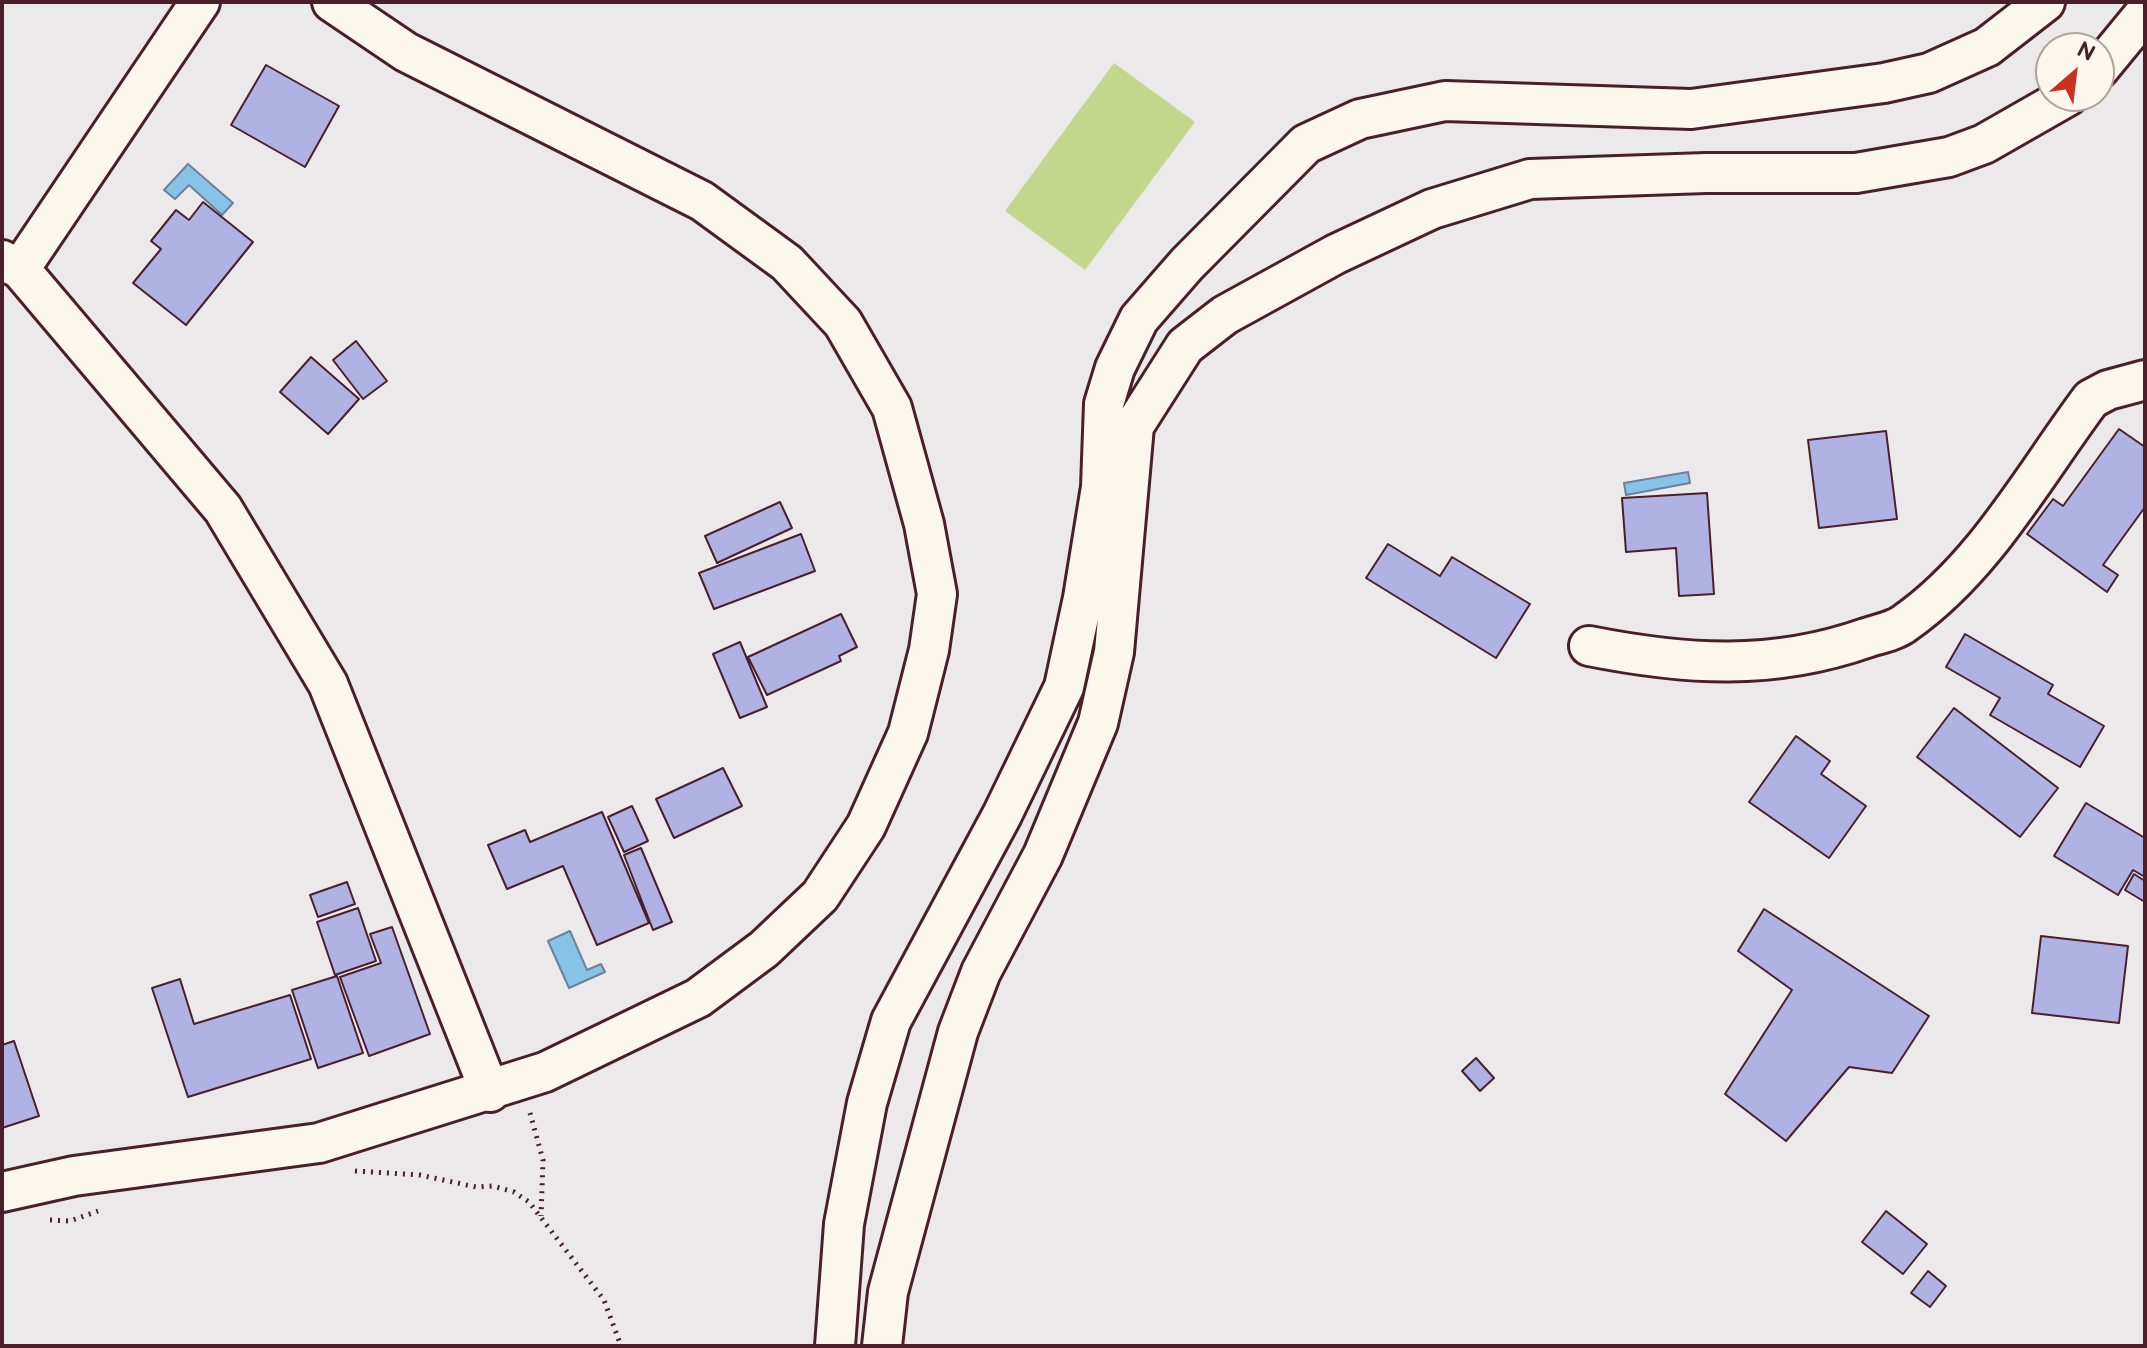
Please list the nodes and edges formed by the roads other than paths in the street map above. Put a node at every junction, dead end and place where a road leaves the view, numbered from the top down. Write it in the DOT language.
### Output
graph roads {
  1 [pos="200,2"];
  2 [pos="332,2"];
  3 [pos="2045,2"];
  4 [pos="2145,13"];
  5 [pos="2115,50"];
  6 [pos="2040,112"];
  7 [pos="11,264"];
  8 [pos="2145,380"];
  9 [pos="1589,646"];
  10 [pos="504,1087"];
  11 [pos="2,1192"];
  12 [pos="835,1346"];
  13 [pos="882,1346"];
  1 -- 7 [label="street"];
  2 -- 10 [label="street"];
  3 -- 12 [label="street"];
  4 -- 5 [label="street"];
  6 -- 13 [label="street"];
  7 -- 10 [label="street"];
  8 -- 9 [label="street"];
  10 -- 11 [label="street"];
}
